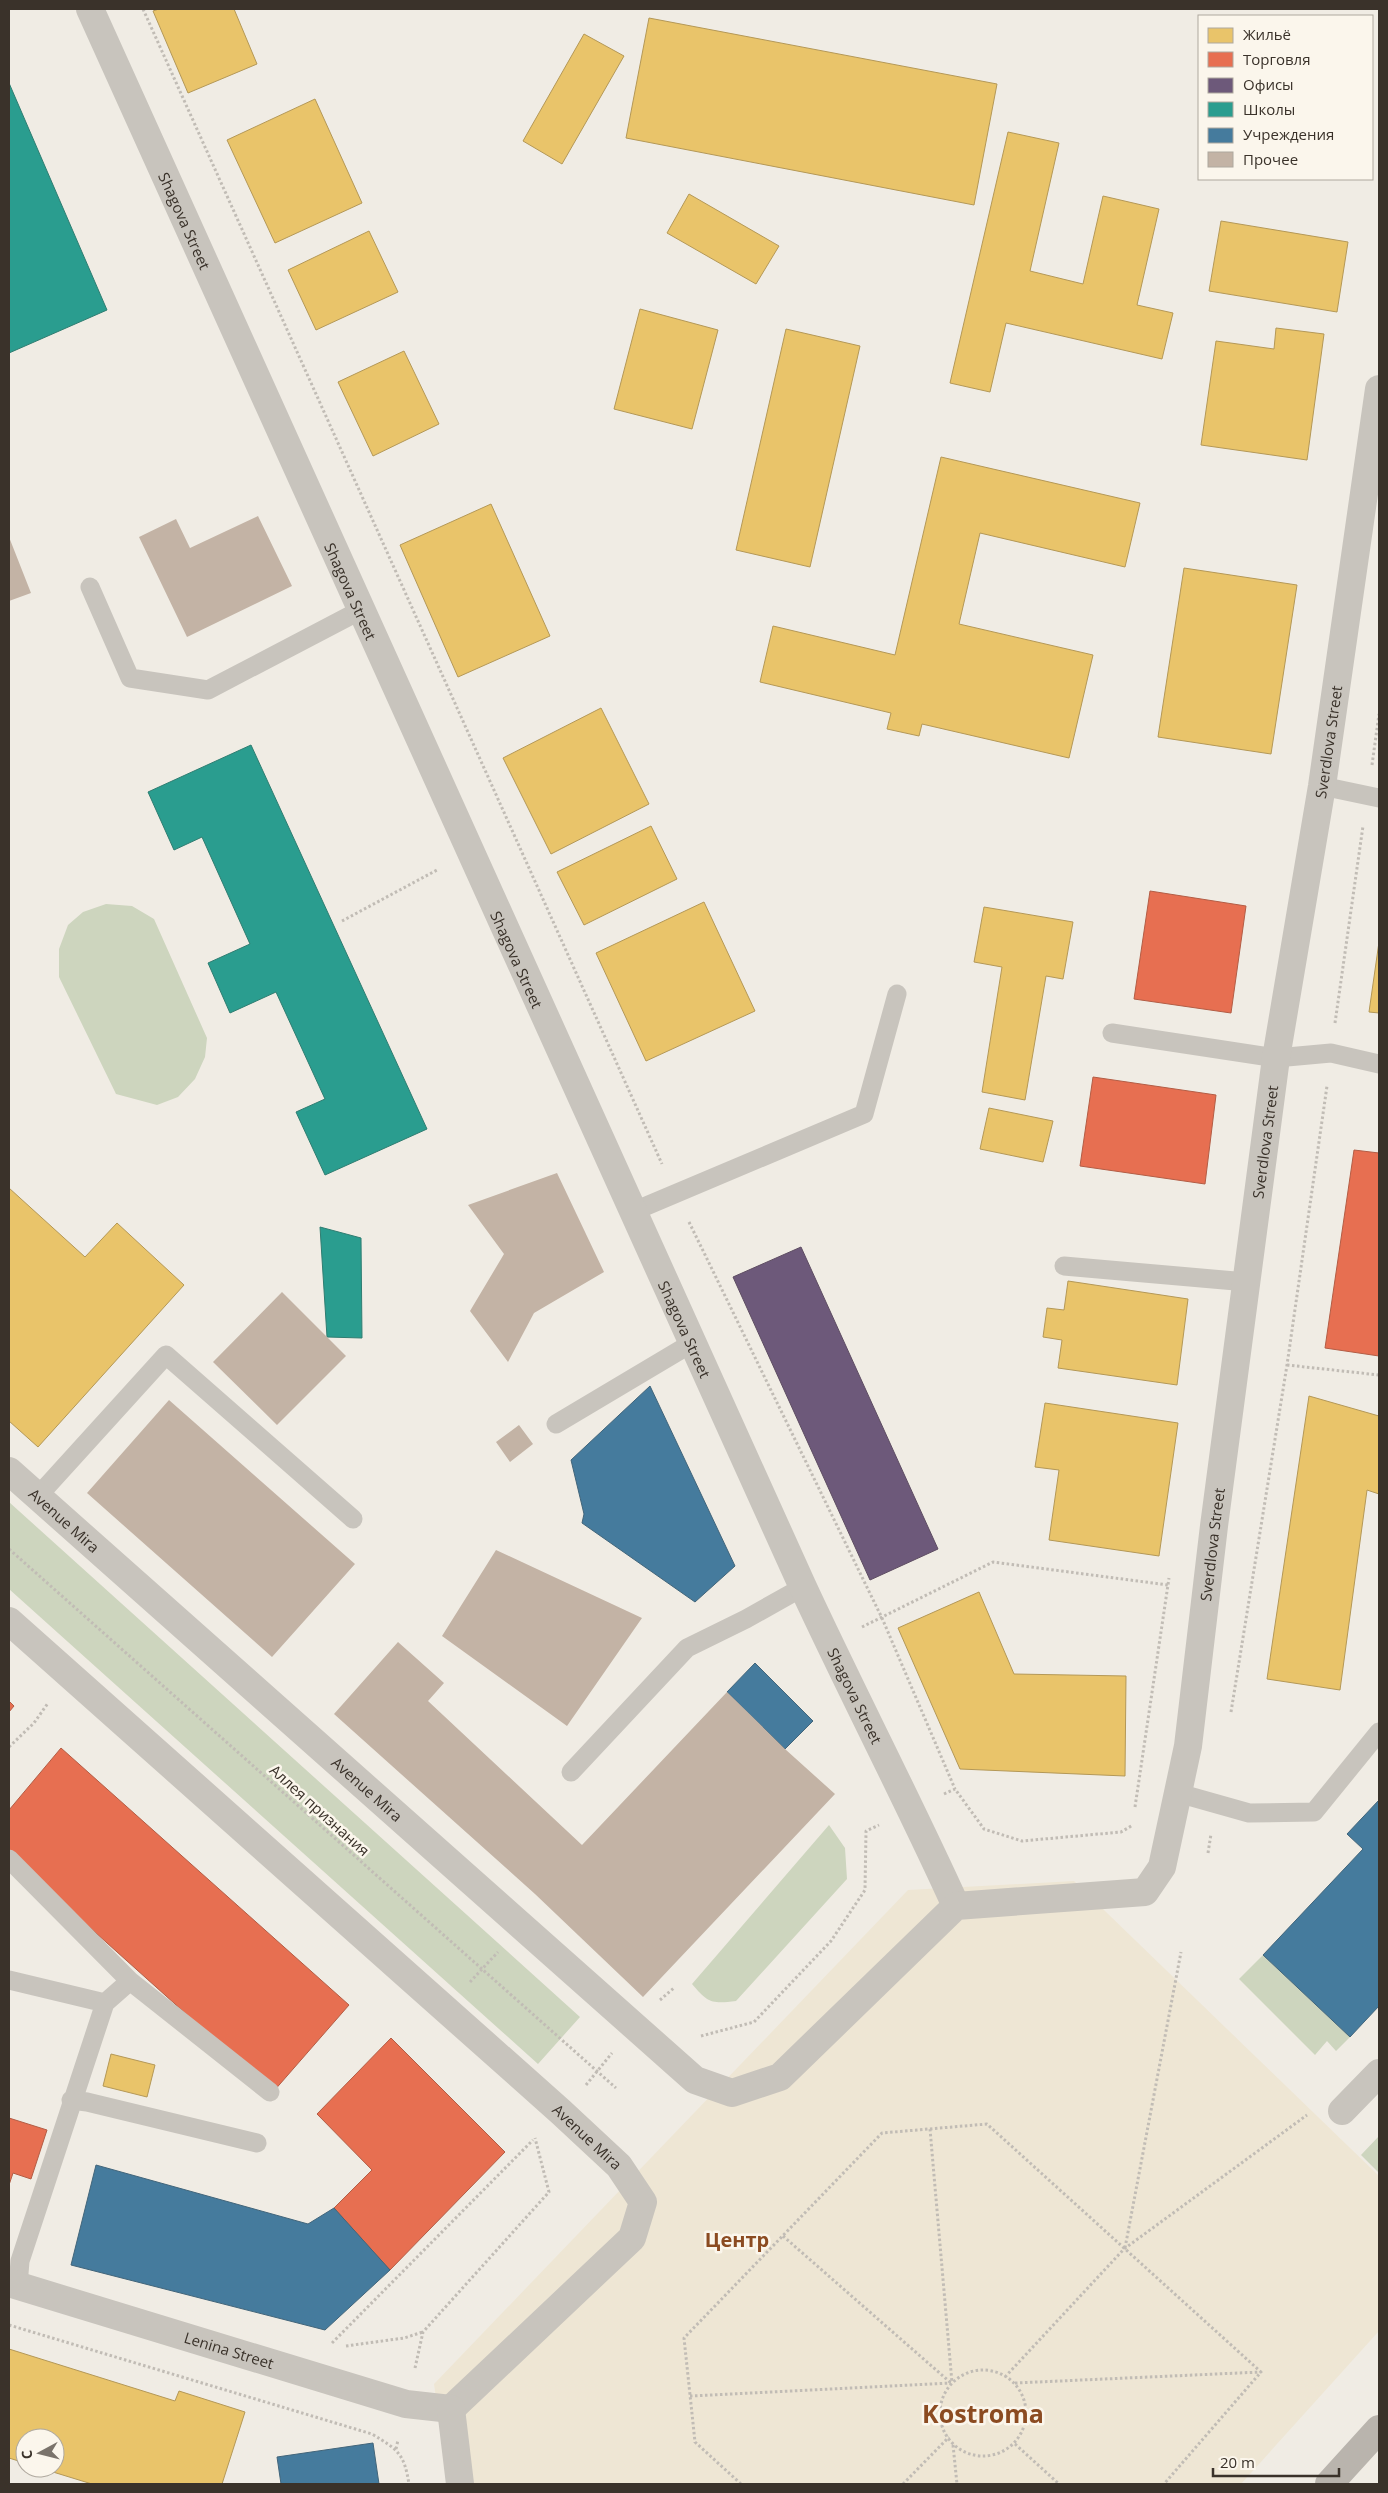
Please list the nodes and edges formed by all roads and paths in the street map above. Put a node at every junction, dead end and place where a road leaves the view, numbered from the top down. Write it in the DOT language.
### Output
graph roads {
  1 [pos="90,9"];
  2 [pos="143,9"];
  3 [pos="1379,389"];
  4 [pos="90,587"];
  5 [pos="360,611"];
  6 [pos="1322,786"];
  7 [pos="1379,798"];
  8 [pos="469,854"];
  9 [pos="342,921"];
  10 [pos="897,994"];
  11 [pos="1112,1033"];
  12 [pos="1276,1058"];
  13 [pos="1379,1064"];
  14 [pos="676,1194"];
  15 [pos="632,1212"];
  16 [pos="1064,1266"];
  17 [pos="1247,1282"];
  18 [pos="692,1343"];
  19 [pos="1379,1375"];
  20 [pos="556,1424"];
  21 [pos="9,1471"];
  22 [pos="38,1496"];
  23 [pos="353,1519"];
  24 [pos="9,1549"];
  25 [pos="1169,1576"];
  26 [pos="1168,1585"];
  27 [pos="803,1587"];
  28 [pos="882,1618"];
  29 [pos="9,1621"];
  30 [pos="829,1642"];
  31 [pos="68,1674"];
  32 [pos="1231,1716"];
  33 [pos="1379,1732"];
  34 [pos="9,1747"];
  35 [pos="571,1772"];
  36 [pos="955,1789"];
  37 [pos="1178,1793"];
  38 [pos="1216,1804"];
  39 [pos="912,1809"];
  40 [pos="1208,1854"];
  41 [pos="9,1859"];
  42 [pos="956,1906"];
  43 [pos="522,1927"];
  44 [pos="1182,1952"];
  45 [pos="482,1969"];
  46 [pos="9,1980"];
  47 [pos="130,1981"];
  48 [pos="675,1988"];
  49 [pos="105,2003"];
  50 [pos="445,2009"];
  51 [pos="634,2026"];
  52 [pos="699,2037"];
  53 [pos="598,2072"];
  54 [pos="1379,2073"];
  55 [pos="616,2088"];
  56 [pos="270,2092"];
  57 [pos="71,2100"];
  58 [pos="561,2112"];
  59 [pos="1312,2112"];
  60 [pos="1342,2112"];
  61 [pos="930,2129"];
  62 [pos="534,2139"];
  63 [pos="257,2143"];
  64 [pos="783,2236"];
  65 [pos="1124,2249"];
  66 [pos="13,2284"];
  67 [pos="9,2325"];
  68 [pos="326,2348"];
  69 [pos="1261,2372"];
  70 [pos="1005,2377"];
  71 [pos="952,2383"];
  72 [pos="1015,2383"];
  73 [pos="690,2396"];
  74 [pos="406,2404"];
  75 [pos="451,2409"];
  76 [pos="1379,2429"];
  77 [pos="948,2437"];
  78 [pos="1015,2444"];
  79 [pos="953,2445"];
  80 [pos="396,2449"];
  81 [pos="409,2484"];
  82 [pos="460,2484"];
  83 [pos="742,2484"];
  84 [pos="903,2484"];
  85 [pos="957,2484"];
  86 [pos="1059,2484"];
  87 [pos="1164,2484"];
  88 [pos="1329,2484"];
  1 -- 5 [label="street, Shagova Street"];
  2 -- 14 [label="path"];
  3 -- 6 [label="street, Sverdlova Street"];
  4 -- 5 [label="lane"];
  5 -- 8 [label="street, Shagova Street"];
  6 -- 7 [label="lane"];
  6 -- 12 [label="street, Sverdlova Street"];
  8 -- 9 [label="path"];
  8 -- 15 [label="street, Shagova Street"];
  10 -- 14 [label="lane"];
  11 -- 12 [label="lane"];
  12 -- 13 [label="lane"];
  12 -- 17 [label="street, Sverdlova Street"];
  14 -- 15 [label="lane"];
  14 -- 28 [label="path"];
  15 -- 18 [label="street, Shagova Street"];
  16 -- 17 [label="lane"];
  17 -- 37 [label="street, Sverdlova Street"];
  18 -- 20 [label="lane"];
  18 -- 27 [label="street, Shagova Street"];
  19 -- 32 [label="path"];
  21 -- 22 [label="street, Avenue Mira"];
  22 -- 23 [label="lane"];
  22 -- 43 [label="street, Avenue Mira"];
  24 -- 45 [label="path, Аллея признания"];
  25 -- 26 [label="path"];
  26 -- 28 [label="path"];
  26 -- 36 [label="path"];
  27 -- 30 [label="street, Shagova Street"];
  27 -- 35 [label="lane"];
  28 -- 30 [label="path"];
  28 -- 36 [label="path"];
  29 -- 31 [label="street, Avenue Mira"];
  30 -- 39 [label="street, Shagova Street"];
  31 -- 34 [label="path"];
  31 -- 50 [label="street, Avenue Mira"];
  33 -- 38 [label="lane"];
  36 -- 39 [label="path"];
  37 -- 38 [label="lane"];
  37 -- 42 [label="street, Sverdlova Street"];
  38 -- 40 [label="path"];
  39 -- 42 [label="street, Shagova Street"];
  39 -- 52 [label="path"];
  41 -- 47 [label="lane"];
  42 -- 51 [label="street, Avenue Mira"];
  43 -- 45 [label="path"];
  43 -- 51 [label="street, Avenue Mira"];
  44 -- 65 [label="path"];
  45 -- 50 [label="path"];
  45 -- 53 [label="path, Аллея признания"];
  46 -- 49 [label="lane"];
  47 -- 49 [label="lane"];
  47 -- 56 [label="lane"];
  48 -- 51 [label="path"];
  49 -- 57 [label="lane"];
  50 -- 58 [label="street, Avenue Mira"];
  51 -- 53 [label="path"];
  53 -- 55 [label="path, Аллея признания"];
  53 -- 58 [label="path"];
  54 -- 60 [label="street"];
  57 -- 63 [label="lane"];
  57 -- 66 [label="lane"];
  58 -- 62 [label="path"];
  58 -- 75 [label="street, Avenue Mira"];
  59 -- 65 [label="path"];
  61 -- 64 [label="path"];
  61 -- 65 [label="path"];
  61 -- 71 [label="path"];
  62 -- 68 [label="path"];
  62 -- 74 [label="path"];
  64 -- 71 [label="path"];
  64 -- 73 [label="path"];
  65 -- 69 [label="path"];
  65 -- 70 [label="path"];
  66 -- 74 [label="street, Lenina Street"];
  67 -- 80 [label="path"];
  69 -- 72 [label="path"];
  69 -- 87 [label="path"];
  70 -- 71 [label="path"];
  70 -- 72 [label="path"];
  71 -- 73 [label="path"];
  71 -- 77 [label="path"];
  72 -- 78 [label="path"];
  73 -- 83 [label="path"];
  74 -- 75 [label="street, Lenina Street"];
  74 -- 80 [label="path"];
  75 -- 82 [label="street"];
  76 -- 88 [label="main road"];
  77 -- 79 [label="path"];
  77 -- 84 [label="path"];
  78 -- 79 [label="path"];
  78 -- 86 [label="path"];
  79 -- 85 [label="path"];
  80 -- 81 [label="path"];
}
